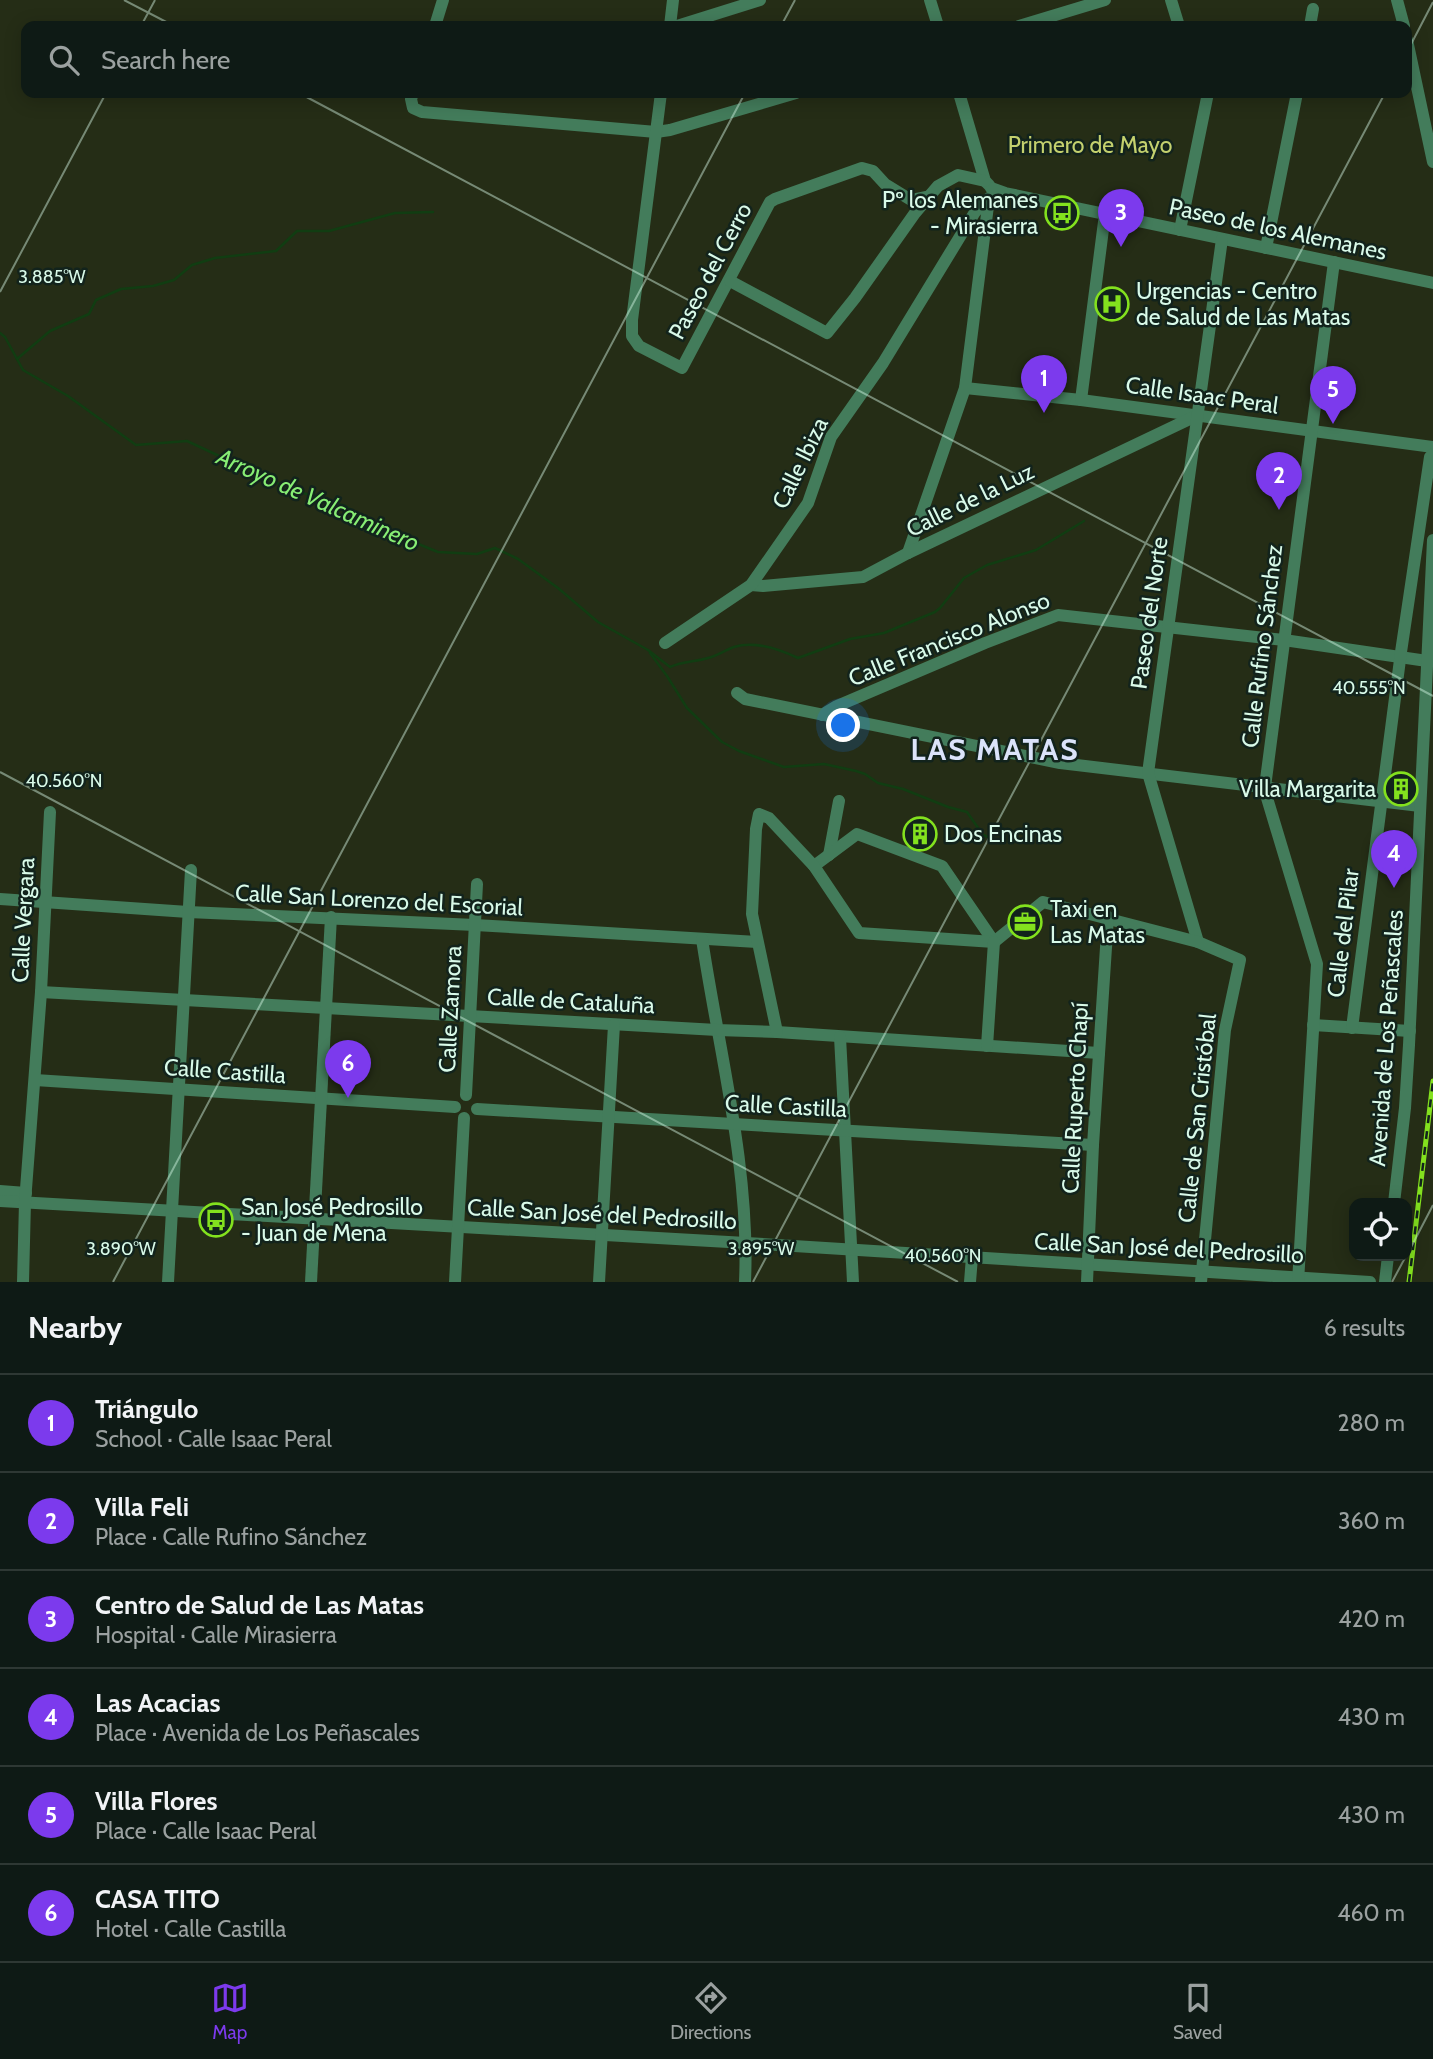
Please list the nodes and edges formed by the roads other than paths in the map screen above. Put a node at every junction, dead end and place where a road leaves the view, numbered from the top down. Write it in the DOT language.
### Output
graph roads {
  1 [pos="443,0"];
  2 [pos="673,0"];
  3 [pos="760,0"];
  4 [pos="930,0"];
  5 [pos="1105,0"];
  6 [pos="1171,0"];
  7 [pos="1400,3"];
  8 [pos="1313,9"];
  9 [pos="437,21"];
  10 [pos="671,21"];
  11 [pos="693,21"];
  12 [pos="936,21"];
  13 [pos="1036,21"];
  14 [pos="1177,21"];
  15 [pos="1311,21"];
  16 [pos="1403,21"];
  17 [pos="1412,63"];
  18 [pos="411,98"];
  19 [pos="660,98"];
  20 [pos="779,98"];
  21 [pos="961,98"];
  22 [pos="1207,98"];
  23 [pos="1296,98"];
  24 [pos="656,132"];
  25 [pos="1433,162"];
  26 [pos="988,184"];
  27 [pos="930,196"];
  28 [pos="988,204"];
  29 [pos="1105,214"];
  30 [pos="1180,230"];
  31 [pos="1222,239"];
  32 [pos="1266,248"];
  33 [pos="1334,262"];
  34 [pos="730,281"];
  35 [pos="1433,283"];
  36 [pos="965,388"];
  37 [pos="1080,400"];
  38 [pos="1198,415"];
  39 [pos="1312,431"];
  40 [pos="1433,447"];
  41 [pos="1433,454"];
  42 [pos="1433,540"];
  43 [pos="908,553"];
  44 [pos="751,584"];
  45 [pos="1168,627"];
  46 [pos="1405,636"];
  47 [pos="1284,640"];
  48 [pos="665,643"];
  49 [pos="1427,656"];
  50 [pos="1401,658"];
  51 [pos="737,693"];
  52 [pos="822,715"];
  53 [pos="1148,773"];
  54 [pos="1265,786"];
  55 [pos="839,801"];
  56 [pos="1381,801"];
  57 [pos="1420,806"];
  58 [pos="50,812"];
  59 [pos="829,855"];
  60 [pos="814,866"];
  61 [pos="191,870"];
  62 [pos="477,884"];
  63 [pos="0,899"];
  64 [pos="44,902"];
  65 [pos="188,912"];
  66 [pos="331,917"];
  67 [pos="1108,917"];
  68 [pos="475,925"];
  69 [pos="702,939"];
  70 [pos="757,942"];
  71 [pos="994,942"];
  72 [pos="1198,942"];
  73 [pos="41,992"];
  74 [pos="184,1001"];
  75 [pos="328,1008"];
  76 [pos="471,1017"];
  77 [pos="614,1024"];
  78 [pos="1313,1024"];
  79 [pos="1352,1028"];
  80 [pos="718,1030"];
  81 [pos="1410,1031"];
  82 [pos="777,1032"];
  83 [pos="840,1037"];
  84 [pos="987,1046"];
  85 [pos="1099,1053"];
  86 [pos="35,1080"];
  87 [pos="178,1089"];
  88 [pos="466,1095"];
  89 [pos="322,1098"];
  90 [pos="454,1107"];
  91 [pos="477,1109"];
  92 [pos="609,1116"];
  93 [pos="464,1118"];
  94 [pos="734,1125"];
  95 [pos="845,1130"];
  96 [pos="1093,1145"];
  97 [pos="0,1191"];
  98 [pos="25,1198"];
  99 [pos="1395,1198"];
  100 [pos="0,1201"];
  101 [pos="170,1211"];
  102 [pos="315,1220"];
  103 [pos="457,1228"];
  104 [pos="602,1235"];
  105 [pos="747,1243"];
  106 [pos="852,1249"];
  107 [pos="972,1257"];
  108 [pos="1387,1261"];
  109 [pos="1087,1265"];
  110 [pos="1202,1276"];
  111 [pos="1298,1280"];
  112 [pos="23,1282"];
  113 [pos="168,1282"];
  114 [pos="311,1282"];
  115 [pos="455,1282"];
  116 [pos="599,1282"];
  117 [pos="744,1282"];
  118 [pos="853,1282"];
  119 [pos="970,1282"];
  120 [pos="1087,1282"];
  121 [pos="1370,1282"];
  122 [pos="1385,1282"];
  1 -- 9 [label="street"];
  2 -- 10 [label="street"];
  3 -- 11 [label="street"];
  4 -- 12 [label="street"];
  5 -- 13 [label="street"];
  6 -- 14 [label="street"];
  7 -- 16 [label="street"];
  8 -- 15 [label="street"];
  17 -- 25 [label="street"];
  18 -- 24 [label="street"];
  19 -- 24 [label="street"];
  20 -- 24 [label="street"];
  21 -- 26 [label="street"];
  22 -- 30 [label="street"];
  23 -- 32 [label="street"];
  24 -- 34 [label="street, Paseo del Cerro"];
  26 -- 27 [label="street, Paseo de los Alemanes"];
  26 -- 28 [label="street"];
  26 -- 29 [label="street, Paseo de los Alemanes"];
  27 -- 34 [label="street, Paseo del Cerro"];
  27 -- 34 [label="street, Paseo de los Alemanes"];
  28 -- 36 [label="street"];
  28 -- 44 [label="street, Calle Ibiza"];
  29 -- 30 [label="street, Paseo de los Alemanes"];
  29 -- 37 [label="street"];
  30 -- 31 [label="street, Paseo de los Alemanes"];
  31 -- 32 [label="street, Paseo de los Alemanes"];
  31 -- 38 [label="street, Paseo del Norte"];
  32 -- 33 [label="street, Paseo de los Alemanes"];
  33 -- 35 [label="street, Paseo de los Alemanes"];
  33 -- 39 [label="street, Calle Rufino Sánchez"];
  36 -- 37 [label="street, Calle Isaac Peral"];
  36 -- 43 [label="street"];
  37 -- 38 [label="street, Calle Isaac Peral"];
  38 -- 39 [label="street, Calle Isaac Peral"];
  38 -- 43 [label="street, Calle de la Luz"];
  38 -- 45 [label="street, Paseo del Norte"];
  39 -- 40 [label="street, Calle Isaac Peral"];
  39 -- 47 [label="street, Calle Rufino Sánchez"];
  41 -- 46 [label="street, Calle del Pilar"];
  42 -- 49 [label="street, Avenida de Los Peñascales"];
  43 -- 44 [label="street, Calle de la Luz"];
  44 -- 48 [label="street, Calle Ibiza"];
  45 -- 47 [label="street, Calle Francisco Alonso"];
  45 -- 52 [label="street, Calle Francisco Alonso"];
  45 -- 53 [label="street, Paseo del Norte"];
  46 -- 49 [label="street"];
  46 -- 50 [label="street, Calle del Pilar"];
  47 -- 50 [label="street, Calle Francisco Alonso"];
  47 -- 54 [label="street, Calle Rufino Sánchez"];
  49 -- 50 [label="street, Calle Francisco Alonso"];
  49 -- 57 [label="street, Avenida de Los Peñascales"];
  50 -- 56 [label="street, Calle del Pilar"];
  51 -- 52 [label="street"];
  52 -- 53 [label="street"];
  53 -- 54 [label="street"];
  53 -- 72 [label="street, Paseo del Norte"];
  54 -- 56 [label="street"];
  54 -- 78 [label="street, Calle Rufino Sánchez"];
  55 -- 59 [label="street"];
  56 -- 57 [label="street"];
  56 -- 79 [label="street, Calle del Pilar"];
  57 -- 81 [label="street, Avenida de Los Peñascales"];
  58 -- 64 [label="street, Calle Vergara"];
  59 -- 60 [label="street"];
  59 -- 71 [label="street"];
  60 -- 70 [label="street"];
  60 -- 71 [label="street"];
  61 -- 65 [label="street"];
  62 -- 68 [label="street, Calle Zamora"];
  63 -- 64 [label="street, Calle San Lorenzo del Escorial"];
  64 -- 65 [label="street, Calle San Lorenzo del Escorial"];
  64 -- 73 [label="street, Calle Vergara"];
  65 -- 66 [label="street, Calle San Lorenzo del Escorial"];
  65 -- 74 [label="street"];
  66 -- 68 [label="street, Calle San Lorenzo del Escorial"];
  66 -- 75 [label="street"];
  67 -- 71 [label="street"];
  67 -- 72 [label="street"];
  67 -- 85 [label="street, Calle Ruperto Chapí"];
  68 -- 69 [label="street, Calle San Lorenzo del Escorial"];
  68 -- 76 [label="street, Calle Zamora"];
  69 -- 70 [label="street, Calle San Lorenzo del Escorial"];
  69 -- 80 [label="street"];
  70 -- 82 [label="street"];
  71 -- 84 [label="street"];
  72 -- 110 [label="street, Calle de San Cristóbal"];
  73 -- 74 [label="street, Calle de Cataluña"];
  73 -- 86 [label="street, Calle Vergara"];
  74 -- 75 [label="street, Calle de Cataluña"];
  74 -- 87 [label="street"];
  75 -- 76 [label="street, Calle de Cataluña"];
  75 -- 89 [label="street"];
  76 -- 77 [label="street, Calle de Cataluña"];
  76 -- 88 [label="street, Calle Zamora"];
  77 -- 80 [label="street, Calle de Cataluña"];
  77 -- 92 [label="street"];
  78 -- 79 [label="street"];
  78 -- 111 [label="street, Calle Rufino Sánchez"];
  79 -- 81 [label="street"];
  80 -- 82 [label="street, Calle de Cataluña"];
  80 -- 94 [label="street"];
  81 -- 99 [label="street, Avenida de Los Peñascales"];
  82 -- 83 [label="street, Calle de Cataluña"];
  83 -- 84 [label="street, Calle de Cataluña"];
  83 -- 95 [label="street"];
  84 -- 85 [label="street, Calle de Cataluña"];
  85 -- 96 [label="street, Calle Ruperto Chapí"];
  86 -- 87 [label="street, Calle Castilla"];
  86 -- 98 [label="street, Calle Vergara"];
  87 -- 89 [label="street, Calle Castilla"];
  87 -- 101 [label="street"];
  88 -- 90 [label="street"];
  88 -- 91 [label="street"];
  89 -- 90 [label="street, Calle Castilla"];
  89 -- 102 [label="street"];
  90 -- 93 [label="street"];
  91 -- 92 [label="street, Calle Castilla"];
  91 -- 93 [label="street"];
  92 -- 94 [label="street, Calle Castilla"];
  92 -- 104 [label="street"];
  93 -- 103 [label="street"];
  94 -- 95 [label="street, Calle Castilla"];
  94 -- 105 [label="street"];
  95 -- 96 [label="street, Calle Castilla"];
  95 -- 106 [label="street"];
  96 -- 109 [label="street, Calle Ruperto Chapí"];
  97 -- 98 [label="street, Calle San José del Pedrosillo"];
  98 -- 100 [label="street, Calle San José del Pedrosillo"];
  98 -- 101 [label="street, Calle San José del Pedrosillo"];
  98 -- 112 [label="street, Calle Vergara"];
  101 -- 102 [label="street, Calle San José del Pedrosillo"];
  101 -- 113 [label="street"];
  102 -- 103 [label="street, Calle San José del Pedrosillo"];
  102 -- 114 [label="street"];
  103 -- 104 [label="street, Calle San José del Pedrosillo"];
  103 -- 115 [label="street"];
  104 -- 105 [label="street, Calle San José del Pedrosillo"];
  104 -- 116 [label="street"];
  105 -- 106 [label="street, Calle San José del Pedrosillo"];
  105 -- 117 [label="street"];
  106 -- 107 [label="street, Calle San José del Pedrosillo"];
  106 -- 118 [label="street"];
  107 -- 109 [label="street, Calle San José del Pedrosillo"];
  107 -- 119 [label="street"];
  108 -- 122 [label="street"];
  109 -- 110 [label="street, Calle San José del Pedrosillo"];
  109 -- 120 [label="street, Calle Ruperto Chapí"];
  110 -- 111 [label="street, Calle San José del Pedrosillo"];
  111 -- 121 [label="street, Calle San José del Pedrosillo"];
}
